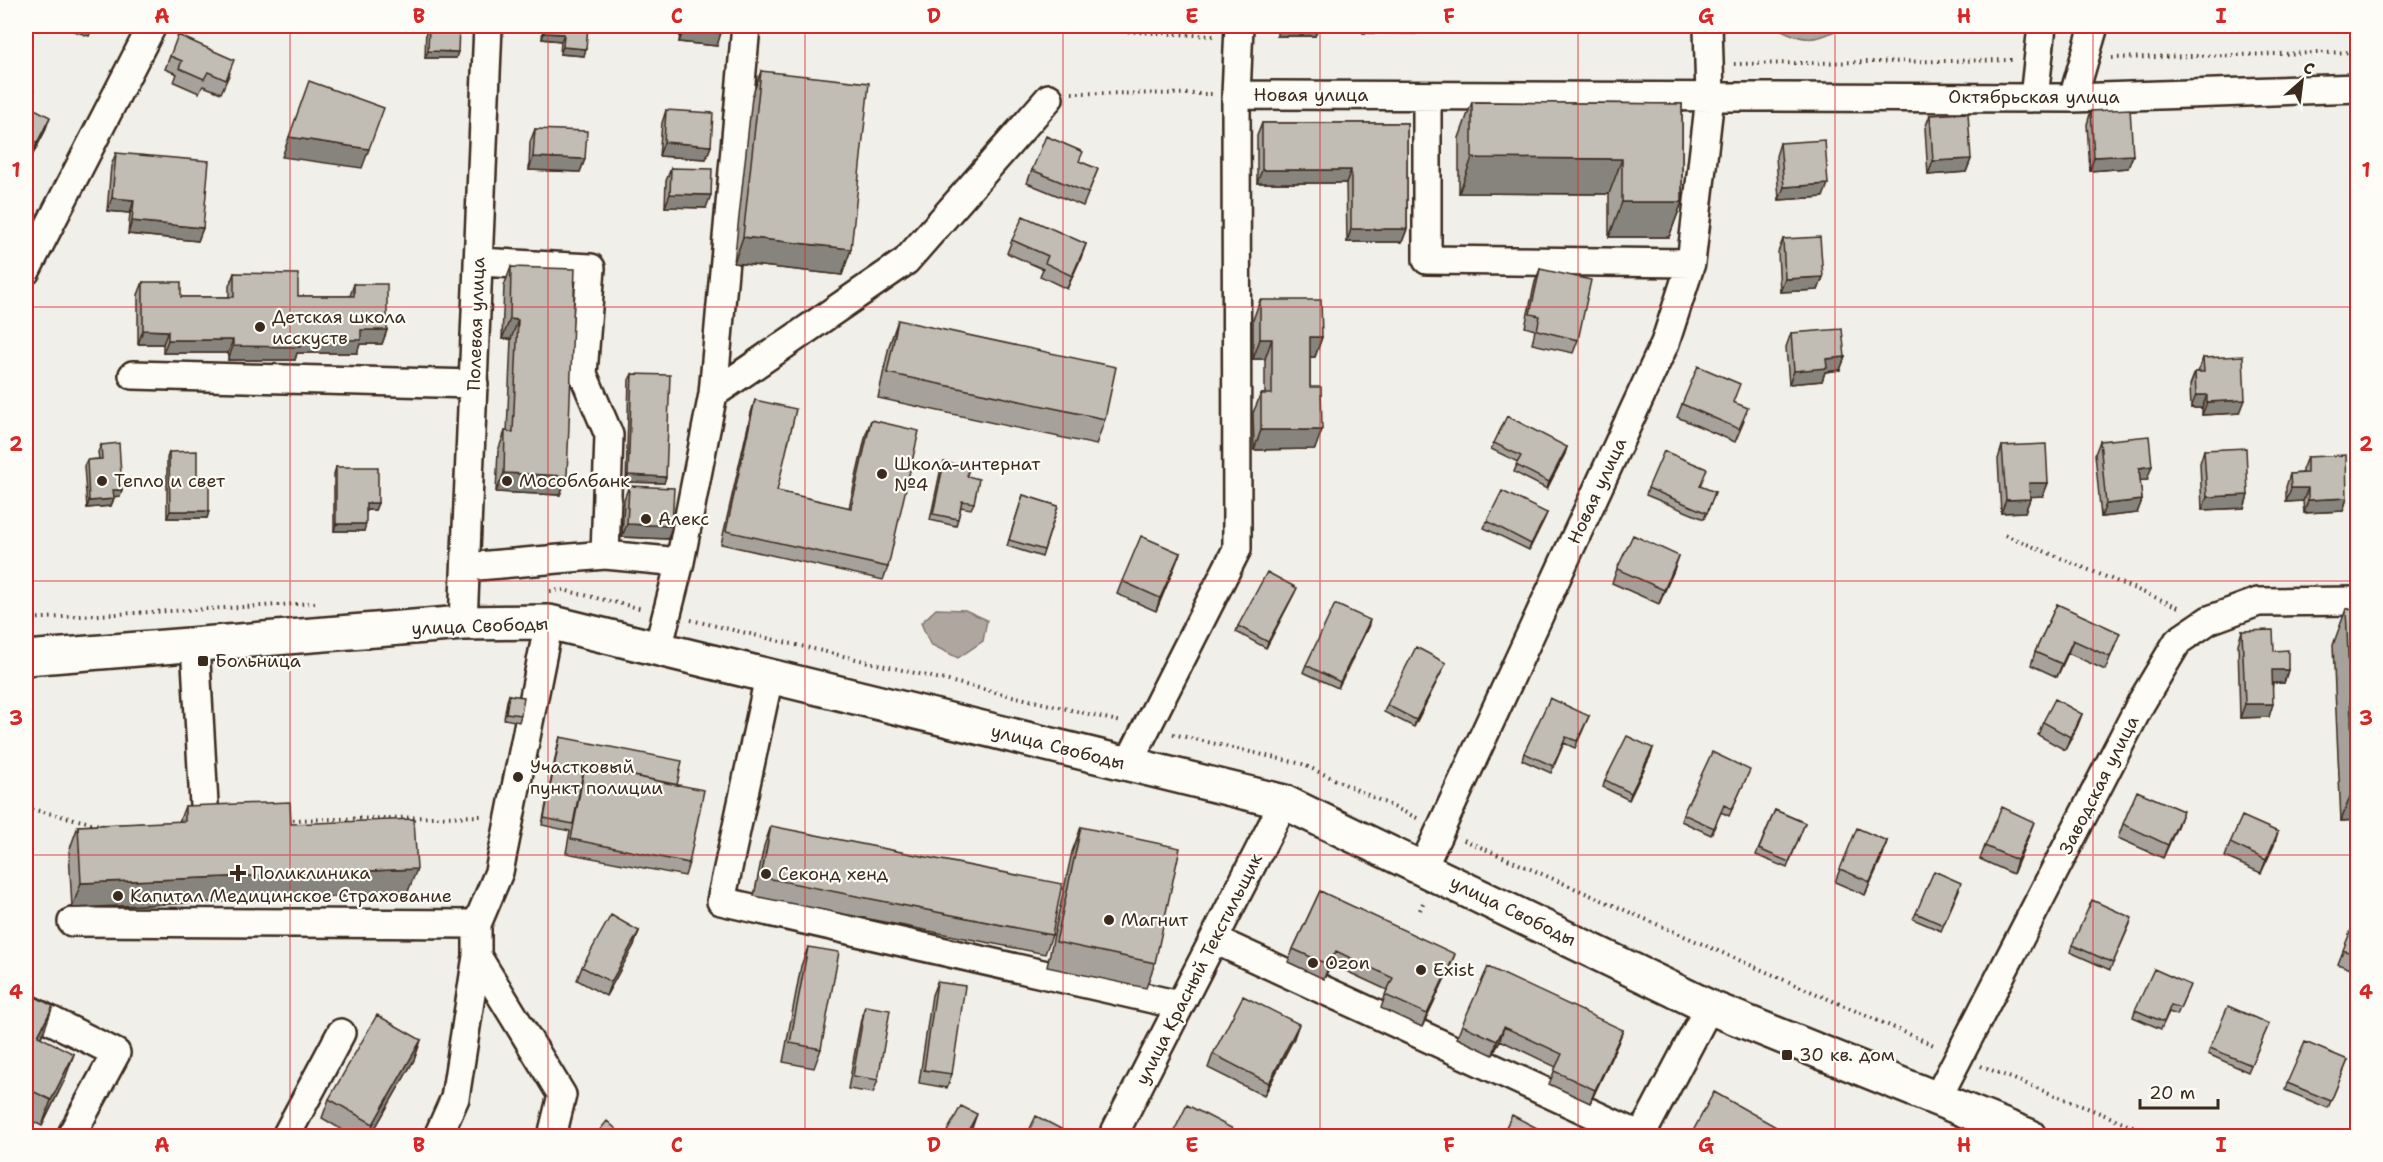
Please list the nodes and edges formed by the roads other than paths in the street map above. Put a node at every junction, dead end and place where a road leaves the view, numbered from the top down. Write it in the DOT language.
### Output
graph roads {
  1 [pos="152,26"];
  2 [pos="488,26"];
  3 [pos="746,26"];
  4 [pos="1708,26"];
  5 [pos="2042,26"];
  6 [pos="2094,26"];
  7 [pos="1238,31"];
  8 [pos="2358,88"];
  9 [pos="1236,94"];
  10 [pos="1427,96"];
  11 [pos="1049,98"];
  12 [pos="1710,98"];
  13 [pos="2034,98"];
  14 [pos="2073,98"];
  15 [pos="478,262"];
  16 [pos="1691,262"];
  17 [pos="26,271"];
  18 [pos="134,375"];
  19 [pos="474,384"];
  20 [pos="713,394"];
  21 [pos="605,555"];
  22 [pos="680,562"];
  23 [pos="466,567"];
  24 [pos="2358,601"];
  25 [pos="549,622"];
  26 [pos="463,623"];
  27 [pos="195,644"];
  28 [pos="658,649"];
  29 [pos="26,658"];
  30 [pos="769,677"];
  31 [pos="1128,764"];
  32 [pos="1284,802"];
  33 [pos="205,822"];
  34 [pos="1423,867"];
  35 [pos="72,922"];
  36 [pos="477,924"];
  37 [pos="1215,940"];
  38 [pos="477,956"];
  39 [pos="1179,1005"];
  40 [pos="1708,1006"];
  41 [pos="26,1008"];
  42 [pos="341,1033"];
  43 [pos="1937,1099"];
  44 [pos="553,1136"];
  45 [pos="1641,1136"];
  46 [pos="71,1137"];
  47 [pos="286,1137"];
  48 [pos="438,1137"];
  49 [pos="1113,1137"];
  50 [pos="2029,1137"];
  1 -- 17 [label="street"];
  2 -- 15 [label="street, Полевая улица"];
  3 -- 20 [label="street"];
  4 -- 12 [label="street, Новая улица"];
  5 -- 13 [label="street"];
  6 -- 14 [label="street"];
  7 -- 9 [label="street"];
  8 -- 14 [label="street, Октябрьская улица"];
  9 -- 10 [label="street, Новая улица"];
  9 -- 31 [label="street"];
  10 -- 12 [label="street, Новая улица"];
  10 -- 16 [label="street"];
  11 -- 20 [label="street"];
  12 -- 13 [label="street, Октябрьская улица"];
  12 -- 16 [label="street, Новая улица"];
  13 -- 14 [label="street, Октябрьская улица"];
  15 -- 19 [label="street, Полевая улица"];
  15 -- 21 [label="street"];
  16 -- 34 [label="street, Новая улица"];
  18 -- 19 [label="street"];
  19 -- 23 [label="street, Полевая улица"];
  20 -- 22 [label="street"];
  21 -- 22 [label="street"];
  21 -- 23 [label="street"];
  22 -- 28 [label="street"];
  23 -- 26 [label="street, Полевая улица"];
  24 -- 43 [label="street, Заводская улица"];
  25 -- 26 [label="main road, улица Свободы"];
  25 -- 28 [label="main road, улица Свободы"];
  25 -- 36 [label="street"];
  26 -- 27 [label="main road, улица Свободы"];
  27 -- 29 [label="main road, улица Свободы"];
  27 -- 33 [label="street"];
  28 -- 30 [label="main road, улица Свободы"];
  30 -- 31 [label="main road, улица Свободы"];
  30 -- 39 [label="street"];
  31 -- 32 [label="main road, улица Свободы"];
  32 -- 34 [label="main road, улица Свободы"];
  32 -- 37 [label="street, улица Красный Текстильщик"];
  34 -- 40 [label="main road, улица Свободы"];
  35 -- 36 [label="street"];
  36 -- 38 [label="street"];
  37 -- 39 [label="street, улица Красный Текстильщик"];
  37 -- 45 [label="street"];
  38 -- 44 [label="street"];
  38 -- 48 [label="street"];
  39 -- 49 [label="street, улица Красный Текстильщик"];
  40 -- 43 [label="main road, улица Свободы"];
  40 -- 45 [label="street"];
  41 -- 46 [label="street"];
  42 -- 47 [label="street"];
  43 -- 50 [label="main road, улица Свободы"];
}
